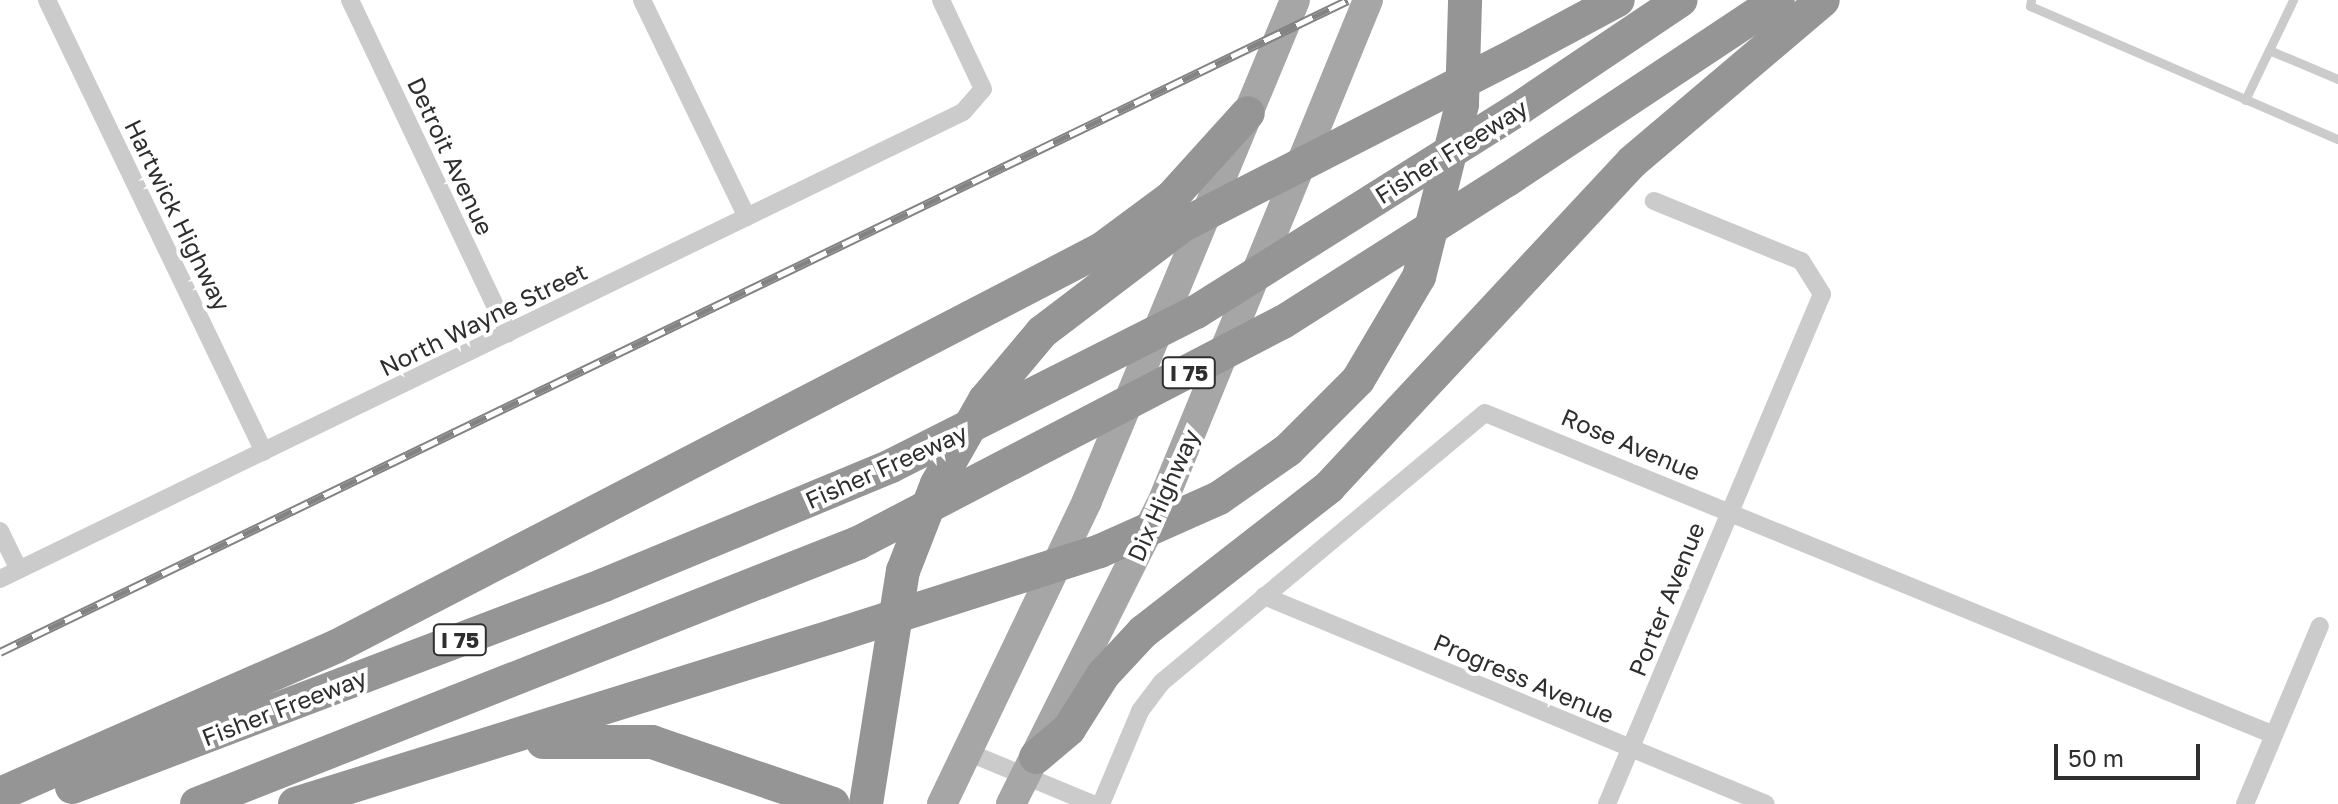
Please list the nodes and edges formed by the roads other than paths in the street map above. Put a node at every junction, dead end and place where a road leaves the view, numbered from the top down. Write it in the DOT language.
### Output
graph roads {
  1 [pos="47,0"];
  2 [pos="350,0"];
  3 [pos="642,0"];
  4 [pos="941,0"];
  5 [pos="1295,0"];
  6 [pos="1368,0"];
  7 [pos="1465,0"];
  8 [pos="1618,0"];
  9 [pos="1681,0"];
  10 [pos="1778,0"];
  11 [pos="1823,0"];
  12 [pos="2031,0"];
  13 [pos="2293,0"];
  14 [pos="2269,50"];
  15 [pos="2338,79"];
  16 [pos="2245,100"];
  17 [pos="1248,113"];
  18 [pos="2338,139"];
  19 [pos="1654,201"];
  20 [pos="747,217"];
  21 [pos="508,333"];
  22 [pos="264,452"];
  23 [pos="1728,511"];
  24 [pos="0,531"];
  25 [pos="19,570"];
  26 [pos="0,579"];
  27 [pos="1264,596"];
  28 [pos="2320,626"];
  29 [pos="2274,735"];
  30 [pos="1630,748"];
  31 [pos="965,751"];
  32 [pos="468,752"];
  33 [pos="1031,767"];
  34 [pos="0,794"];
  35 [pos="26,804"];
  36 [pos="197,804"];
  37 [pos="295,804"];
  38 [pos="833,804"];
  39 [pos="866,804"];
  40 [pos="942,804"];
  41 [pos="1011,804"];
  42 [pos="1093,804"];
  43 [pos="1101,804"];
  44 [pos="1607,804"];
  45 [pos="1766,804"];
  46 [pos="2245,804"];
  1 -- 22 [label="street, Hartwick Highway"];
  2 -- 21 [label="street, Detroit Avenue"];
  3 -- 20 [label="street"];
  4 -- 20 [label="street, North Wayne Street"];
  5 -- 17 [label="main road"];
  6 -- 33 [label="main road, Dix Highway"];
  7 -- 32 [label="highway, bridge"];
  8 -- 39 [label="highway, bridge"];
  9 -- 35 [label="highway, Fisher Freeway / I 75, bridge"];
  10 -- 36 [label="highway, I 75, bridge"];
  11 -- 33 [label="highway"];
  12 -- 16 [label="lane"];
  13 -- 14 [label="lane"];
  14 -- 15 [label="lane"];
  14 -- 16 [label="lane"];
  16 -- 18 [label="lane"];
  17 -- 31 [label="main road"];
  17 -- 34 [label="highway"];
  19 -- 23 [label="street, Porter Avenue"];
  20 -- 21 [label="street, North Wayne Street"];
  21 -- 22 [label="street, North Wayne Street"];
  22 -- 25 [label="street, North Wayne Street"];
  23 -- 27 [label="street, Rose Avenue"];
  23 -- 29 [label="street, Rose Avenue"];
  23 -- 30 [label="street, Porter Avenue"];
  24 -- 25 [label="street"];
  25 -- 26 [label="street, North Wayne Street"];
  27 -- 30 [label="street, Progress Avenue"];
  27 -- 43 [label="street, Rose Avenue"];
  28 -- 29 [label="street"];
  29 -- 46 [label="street"];
  30 -- 44 [label="street, Porter Avenue"];
  30 -- 45 [label="street, Progress Avenue"];
  31 -- 33 [label="street"];
  31 -- 40 [label="main road"];
  32 -- 37 [label="highway"];
  32 -- 38 [label="highway"];
  33 -- 41 [label="main road, Dix Highway"];
  33 -- 42 [label="street"];
}
